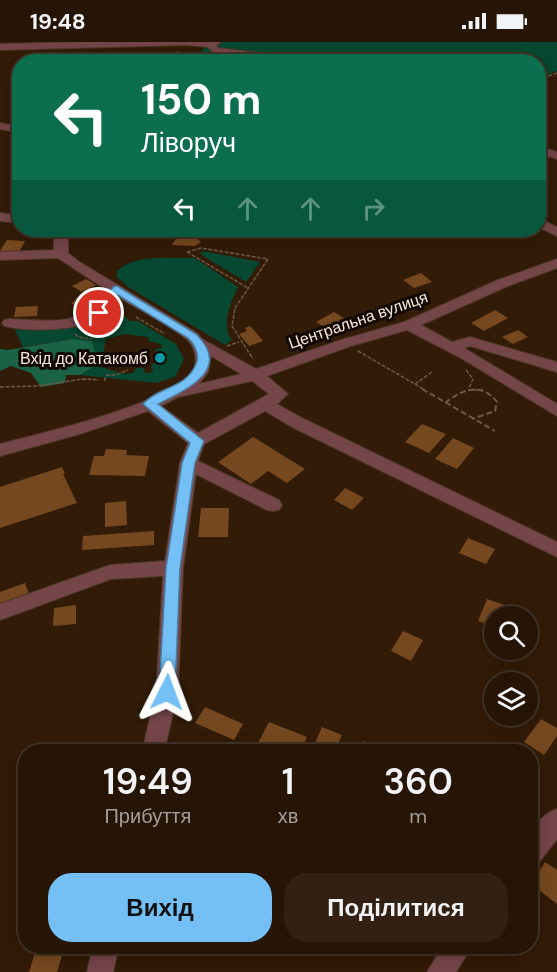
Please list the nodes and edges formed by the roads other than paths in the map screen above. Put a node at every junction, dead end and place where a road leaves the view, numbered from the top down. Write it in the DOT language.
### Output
graph roads {
  1 [pos="186,42"];
  2 [pos="214,44"];
  3 [pos="0,47"];
  4 [pos="241,54"];
  5 [pos="62,237"];
  6 [pos="61,254"];
  7 [pos="0,256"];
  8 [pos="557,263"];
  9 [pos="117,289"];
  10 [pos="9,323"];
  11 [pos="409,325"];
  12 [pos="198,342"];
  13 [pos="451,347"];
  14 [pos="557,367"];
  15 [pos="256,369"];
  16 [pos="157,400"];
  17 [pos="265,404"];
  18 [pos="557,411"];
  19 [pos="197,441"];
  20 [pos="0,450"];
  21 [pos="189,463"];
  22 [pos="273,505"];
  23 [pos="557,550"];
  24 [pos="173,568"];
  25 [pos="0,612"];
  26 [pos="155,744"];
  27 [pos="557,820"];
  28 [pos="538,844"];
  29 [pos="104,954"];
  30 [pos="453,954"];
  31 [pos="100,972"];
  32 [pos="440,972"];
  1 -- 2 [label="street"];
  1 -- 3 [label="street"];
  2 -- 4 [label="street"];
  5 -- 6 [label="street"];
  6 -- 7 [label="street"];
  6 -- 9 [label="street"];
  8 -- 11 [label="street, Центральна вулиця"];
  9 -- 10 [label="street"];
  9 -- 12 [label="street"];
  11 -- 13 [label="street"];
  11 -- 15 [label="street, Центральна вулиця"];
  12 -- 15 [label="street"];
  12 -- 16 [label="street"];
  13 -- 14 [label="street"];
  13 -- 18 [label="street"];
  15 -- 16 [label="street, Центральна вулиця"];
  15 -- 17 [label="street"];
  16 -- 19 [label="street"];
  16 -- 20 [label="street"];
  17 -- 19 [label="street"];
  17 -- 23 [label="street"];
  19 -- 21 [label="street"];
  21 -- 22 [label="street"];
  21 -- 24 [label="street"];
  24 -- 25 [label="street"];
  24 -- 26 [label="street"];
  27 -- 28 [label="street"];
  29 -- 31 [label="street"];
  30 -- 32 [label="street"];
}
